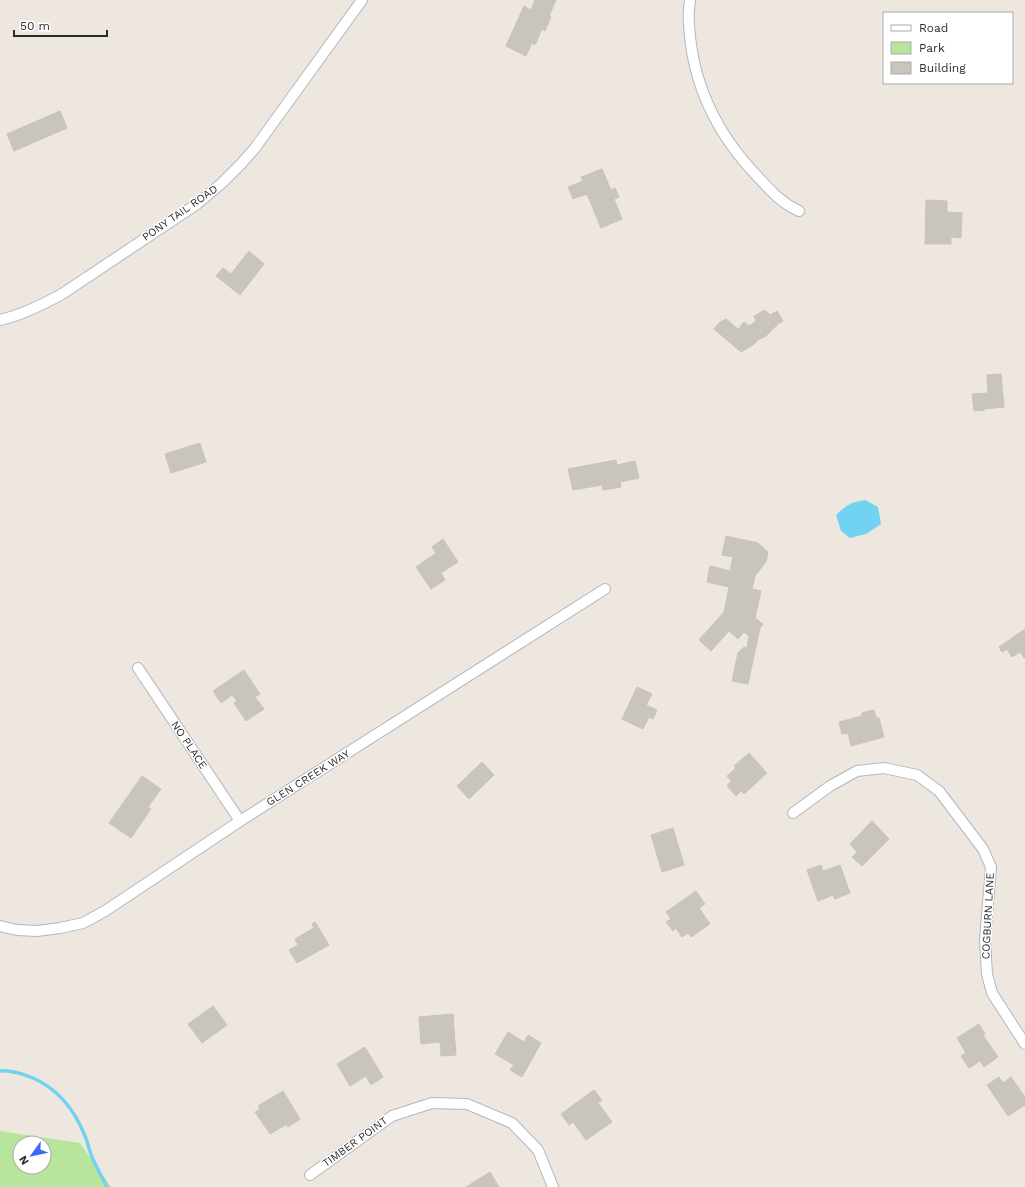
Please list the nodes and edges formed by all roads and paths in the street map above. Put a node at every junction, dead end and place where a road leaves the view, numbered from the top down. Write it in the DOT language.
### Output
graph roads {
  1 [pos="362,0"];
  2 [pos="690,0"];
  3 [pos="798,210"];
  4 [pos="0,320"];
  5 [pos="605,589"];
  6 [pos="138,668"];
  7 [pos="793,813"];
  8 [pos="240,821"];
  9 [pos="0,926"];
  10 [pos="1025,1044"];
  11 [pos="310,1175"];
  12 [pos="553,1187"];
  1 -- 4 [label="street, PONY TAIL ROAD"];
  2 -- 3 [label="street"];
  5 -- 8 [label="street, GLEN CREEK WAY"];
  6 -- 8 [label="street, NO PLACE"];
  7 -- 10 [label="street, COGBURN LANE"];
  8 -- 9 [label="street, GLEN CREEK WAY"];
  11 -- 12 [label="street, TIMBER POINT"];
}
